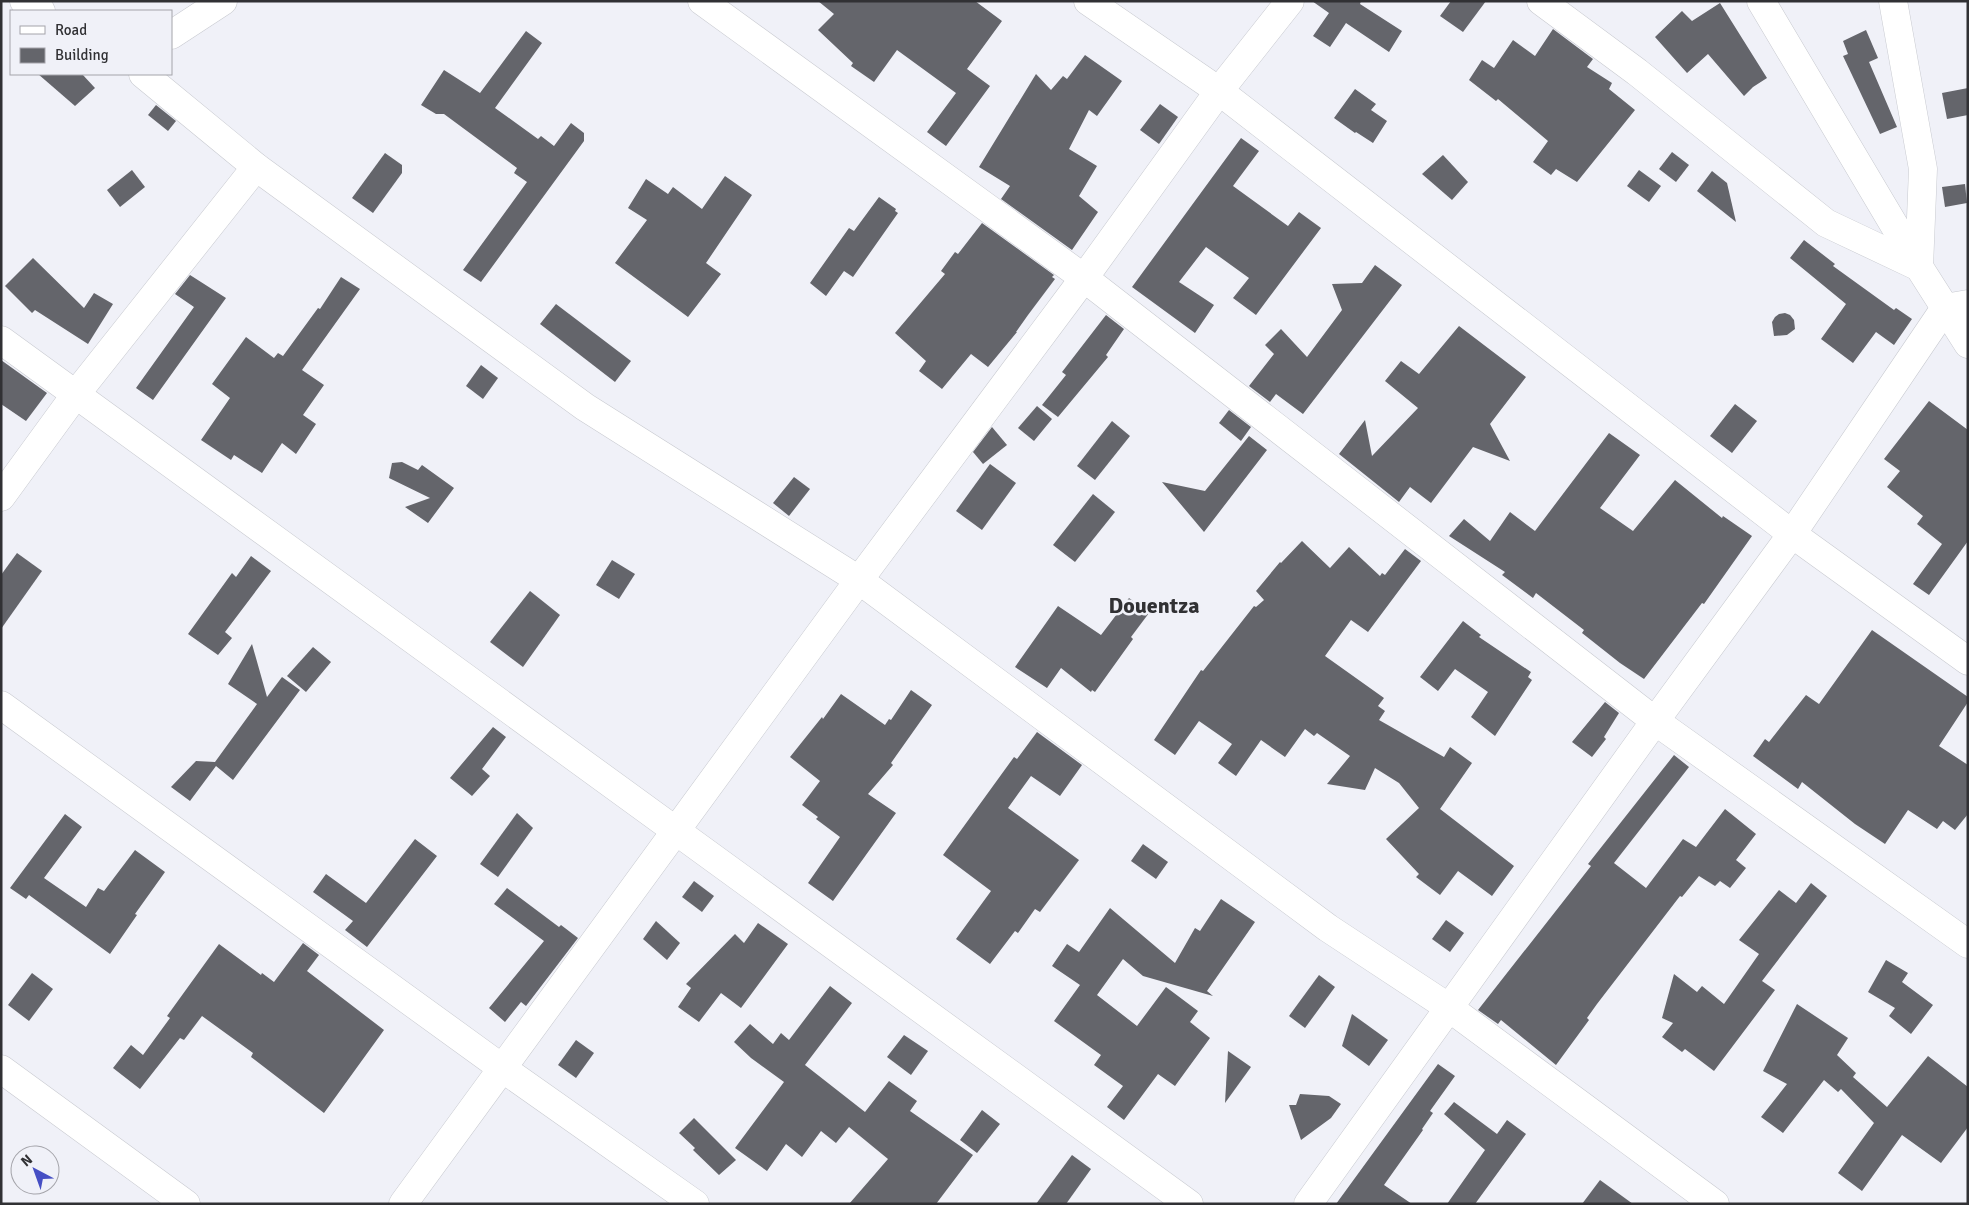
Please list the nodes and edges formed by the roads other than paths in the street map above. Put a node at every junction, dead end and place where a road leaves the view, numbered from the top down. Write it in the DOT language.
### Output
graph roads {
  1 [pos="24,1"];
  2 [pos="223,1"];
  3 [pos="702,1"];
  4 [pos="1088,1"];
  5 [pos="1290,1"];
  6 [pos="1541,1"];
  7 [pos="1761,1"];
  8 [pos="1893,1"];
  9 [pos="39,10"];
  10 [pos="172,34"];
  11 [pos="143,75"];
  12 [pos="1219,91"];
  13 [pos="256,167"];
  14 [pos="1919,267"];
  15 [pos="1084,278"];
  16 [pos="1956,306"];
  17 [pos="1,340"];
  18 [pos="1968,344"];
  19 [pos="76,394"];
  20 [pos="1,498"];
  21 [pos="1792,534"];
  22 [pos="859,580"];
  23 [pos="1968,661"];
  24 [pos="1,705"];
  25 [pos="1655,721"];
  26 [pos="676,829"];
  27 [pos="1968,944"];
  28 [pos="1448,1007"];
  29 [pos="502,1068"];
  30 [pos="1,1069"];
  31 [pos="186,1204"];
  32 [pos="403,1204"];
  33 [pos="695,1204"];
  34 [pos="1189,1204"];
  35 [pos="1308,1204"];
  36 [pos="1715,1204"];
  1 -- 9 [label="street"];
  2 -- 10 [label="street"];
  3 -- 15 [label="street"];
  4 -- 12 [label="street"];
  5 -- 12 [label="street"];
  6 -- 14 [label="street"];
  7 -- 14 [label="street"];
  8 -- 14 [label="street"];
  11 -- 13 [label="street"];
  12 -- 15 [label="street"];
  12 -- 21 [label="street"];
  13 -- 19 [label="street"];
  13 -- 22 [label="street"];
  14 -- 16 [label="street"];
  15 -- 22 [label="street"];
  15 -- 25 [label="street"];
  16 -- 18 [label="street"];
  16 -- 21 [label="street"];
  17 -- 19 [label="street"];
  19 -- 20 [label="street"];
  19 -- 26 [label="street"];
  21 -- 23 [label="street"];
  21 -- 25 [label="street"];
  22 -- 26 [label="street"];
  22 -- 28 [label="street"];
  24 -- 29 [label="street"];
  25 -- 27 [label="street"];
  25 -- 28 [label="street"];
  26 -- 29 [label="street"];
  26 -- 34 [label="street"];
  28 -- 35 [label="street"];
  28 -- 36 [label="street"];
  29 -- 32 [label="street"];
  29 -- 33 [label="street"];
  30 -- 31 [label="street"];
}
